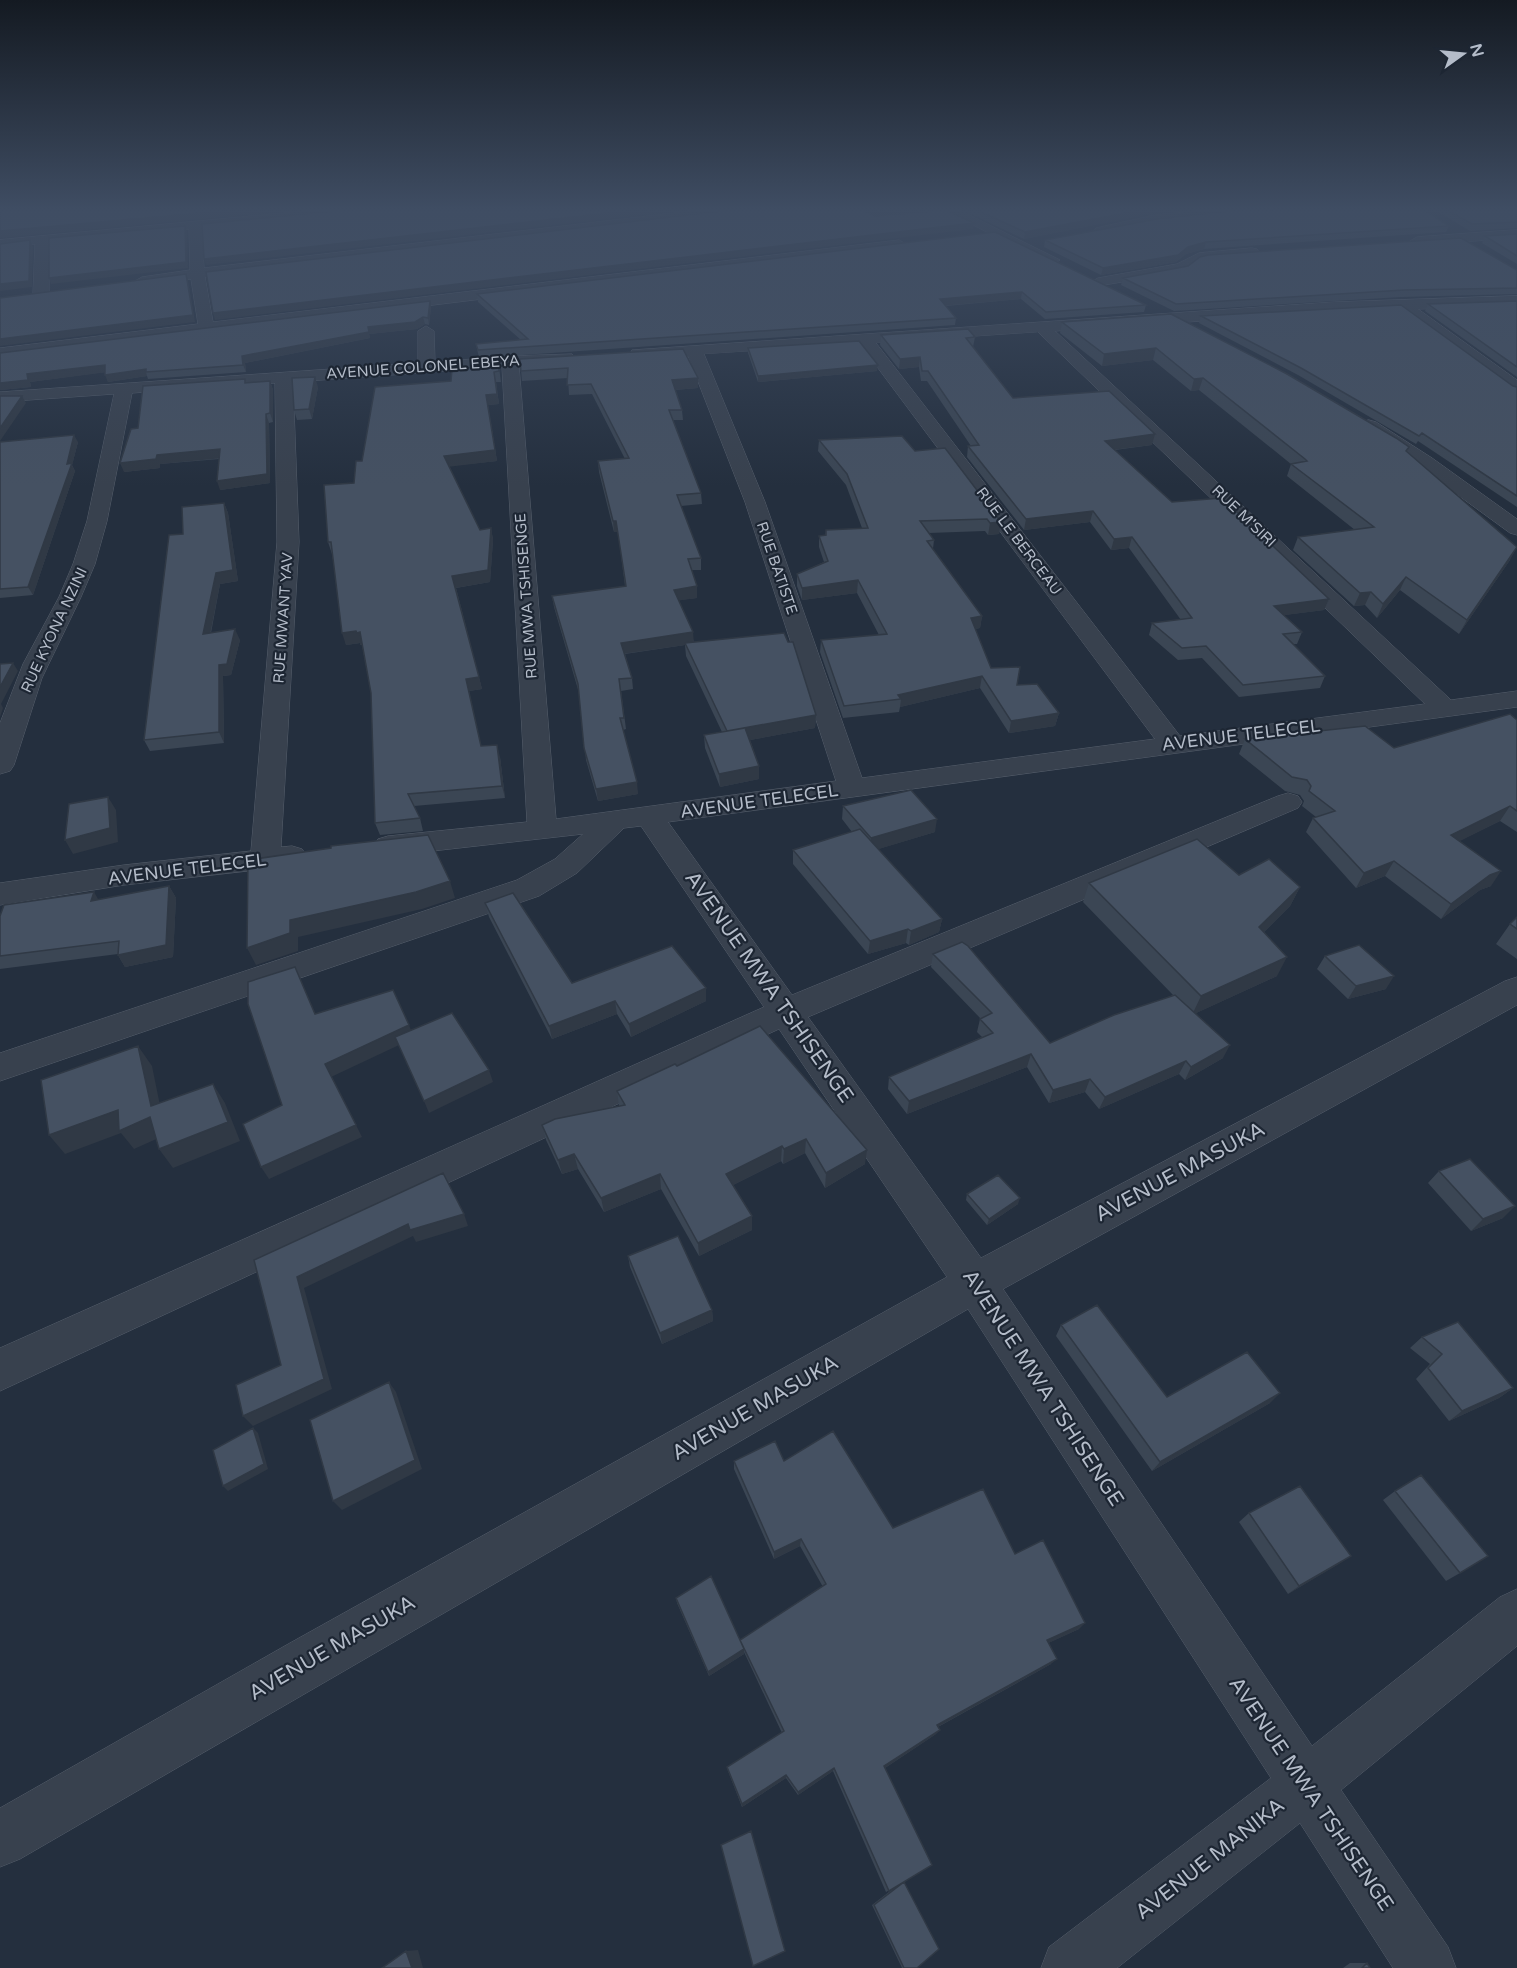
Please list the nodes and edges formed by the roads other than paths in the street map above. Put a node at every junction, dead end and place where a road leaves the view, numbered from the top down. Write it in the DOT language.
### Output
graph roads {
  1 [pos="202,303"];
  2 [pos="402,303"];
  3 [pos="1139,303"];
  4 [pos="1446,303"];
  5 [pos="1401,304"];
  6 [pos="1169,319"];
  7 [pos="206,326"];
  8 [pos="1041,327"];
  9 [pos="426,332"];
  10 [pos="1198,333"];
  11 [pos="865,339"];
  12 [pos="694,350"];
  13 [pos="0,353"];
  14 [pos="625,354"];
  15 [pos="579,357"];
  16 [pos="510,361"];
  17 [pos="427,367"];
  18 [pos="284,376"];
  19 [pos="125,387"];
  20 [pos="1517,388"];
  21 [pos="0,397"];
  22 [pos="1349,414"];
  23 [pos="1517,529"];
  24 [pos="1517,699"];
  25 [pos="1445,709"];
  26 [pos="1172,744"];
  27 [pos="0,765"];
  28 [pos="852,788"];
  29 [pos="1288,802"];
  30 [pos="632,818"];
  31 [pos="542,830"];
  32 [pos="366,849"];
  33 [pos="321,853"];
  34 [pos="265,859"];
  35 [pos="0,894"];
  36 [pos="1517,990"];
  37 [pos="785,1012"];
  38 [pos="0,1067"];
  39 [pos="975,1283"];
  40 [pos="0,1370"];
  41 [pos="1517,1614"];
  42 [pos="1304,1786"];
  43 [pos="0,1839"];
  44 [pos="1070,1968"];
  45 [pos="1427,1968"];
  1 -- 7 [label="street"];
  2 -- 7 [label="street"];
  3 -- 6 [label="street"];
  4 -- 5 [label="street"];
  5 -- 6 [label="street"];
  5 -- 20 [label="street"];
  6 -- 8 [label="street"];
  6 -- 10 [label="street"];
  7 -- 13 [label="street"];
  8 -- 11 [label="street"];
  8 -- 25 [label="street, RUE M'SIRI"];
  9 -- 17 [label="street"];
  11 -- 12 [label="street"];
  11 -- 26 [label="street, RUE LE BERCEAU"];
  12 -- 14 [label="street"];
  12 -- 28 [label="street, RUE BATISTE"];
  15 -- 16 [label="street, AVENUE COLONEL EBEYA"];
  16 -- 17 [label="street, AVENUE COLONEL EBEYA"];
  16 -- 31 [label="street, RUE MWA TSHISENGE"];
  17 -- 18 [label="street, AVENUE COLONEL EBEYA"];
  18 -- 19 [label="street, AVENUE COLONEL EBEYA"];
  18 -- 34 [label="street, RUE MWANT YAV"];
  19 -- 21 [label="street, AVENUE COLONEL EBEYA"];
  19 -- 27 [label="street, RUE KYONA NZINI"];
  22 -- 23 [label="street"];
  24 -- 25 [label="street, AVENUE TELECEL"];
  25 -- 26 [label="street, AVENUE TELECEL"];
  26 -- 28 [label="street, AVENUE TELECEL"];
  28 -- 30 [label="street, AVENUE TELECEL"];
  29 -- 37 [label="street"];
  30 -- 31 [label="street, AVENUE TELECEL"];
  30 -- 37 [label="street, AVENUE MWA TSHISENGE"];
  30 -- 38 [label="street"];
  31 -- 32 [label="street, AVENUE TELECEL"];
  33 -- 34 [label="street, AVENUE TELECEL"];
  34 -- 35 [label="street, AVENUE TELECEL"];
  36 -- 39 [label="street, AVENUE MASUKA"];
  37 -- 39 [label="street, AVENUE MWA TSHISENGE"];
  37 -- 40 [label="street"];
  39 -- 42 [label="street, AVENUE MWA TSHISENGE"];
  39 -- 43 [label="street, AVENUE MASUKA"];
  41 -- 42 [label="street, AVENUE MANIKA"];
  42 -- 44 [label="street, AVENUE MANIKA"];
  42 -- 45 [label="street, AVENUE MWA TSHISENGE"];
}
